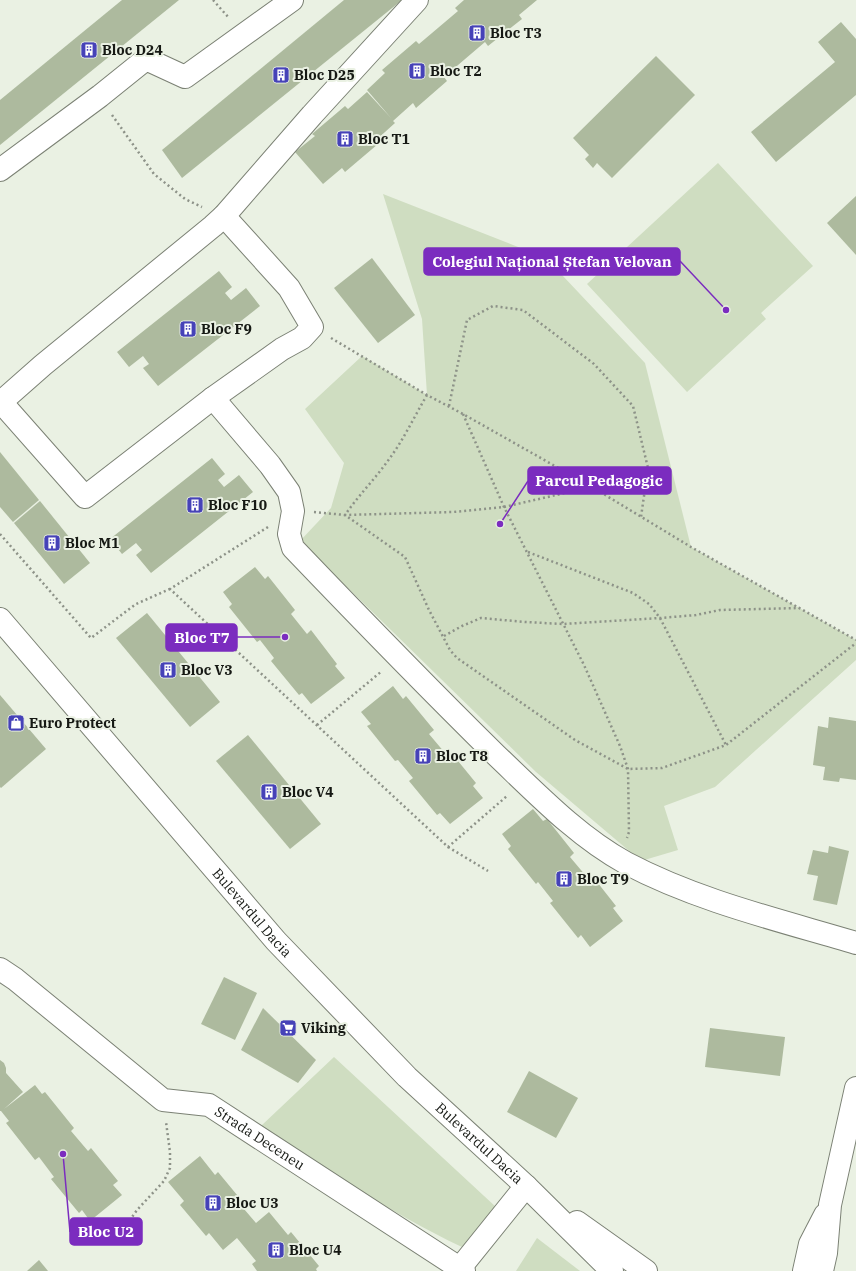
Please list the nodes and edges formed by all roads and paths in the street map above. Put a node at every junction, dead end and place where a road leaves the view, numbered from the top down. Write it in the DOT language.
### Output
graph roads {
  1 [pos="292,0"];
  2 [pos="417,0"];
  3 [pos="100,96"];
  4 [pos="0,170"];
  5 [pos="224,216"];
  6 [pos="312,327"];
  7 [pos="427,395"];
  8 [pos="213,398"];
  9 [pos="0,402"];
  10 [pos="449,406"];
  11 [pos="463,414"];
  12 [pos="592,487"];
  13 [pos="504,507"];
  14 [pos="293,511"];
  15 [pos="345,515"];
  16 [pos="641,517"];
  17 [pos="0,534"];
  18 [pos="528,552"];
  19 [pos="170,589"];
  20 [pos="801,608"];
  21 [pos="660,618"];
  22 [pos="0,619"];
  23 [pos="564,624"];
  24 [pos="444,636"];
  25 [pos="856,642"];
  26 [pos="398,658"];
  27 [pos="317,725"];
  28 [pos="726,745"];
  29 [pos="628,769"];
  30 [pos="524,781"];
  31 [pos="629,832"];
  32 [pos="448,847"];
  33 [pos="488,871"];
  34 [pos="856,943"];
  35 [pos="0,969"];
  36 [pos="855,1096"];
  37 [pos="163,1100"];
  38 [pos="526,1186"];
  39 [pos="830,1205"];
  40 [pos="118,1238"];
  41 [pos="810,1244"];
  42 [pos="462,1269"];
  43 [pos="646,1269"];
  44 [pos="612,1271"];
  45 [pos="792,1271"];
  46 [pos="804,1271"];
  47 [pos="822,1271"];
  1 -- 3 [label="main road"];
  2 -- 5 [label="main road"];
  3 -- 4 [label="main road"];
  3 -- 5 [label="path"];
  5 -- 6 [label="main road"];
  5 -- 9 [label="main road"];
  6 -- 7 [label="path"];
  6 -- 8 [label="main road"];
  7 -- 10 [label="path"];
  7 -- 15 [label="path"];
  8 -- 9 [label="main road"];
  8 -- 14 [label="main road"];
  10 -- 11 [label="path"];
  10 -- 16 [label="path"];
  11 -- 12 [label="path"];
  11 -- 13 [label="path"];
  12 -- 13 [label="path"];
  12 -- 16 [label="path"];
  13 -- 15 [label="path"];
  13 -- 18 [label="path"];
  14 -- 15 [label="path"];
  14 -- 19 [label="path"];
  14 -- 26 [label="main road"];
  15 -- 24 [label="path"];
  16 -- 20 [label="path"];
  17 -- 19 [label="path"];
  18 -- 21 [label="path"];
  18 -- 23 [label="path"];
  19 -- 27 [label="path"];
  20 -- 21 [label="path"];
  20 -- 25 [label="path"];
  21 -- 23 [label="path"];
  21 -- 28 [label="path"];
  22 -- 38 [label="main road, Bulevardul Dacia"];
  23 -- 24 [label="path"];
  23 -- 29 [label="path"];
  24 -- 29 [label="path"];
  25 -- 28 [label="path"];
  26 -- 27 [label="path"];
  26 -- 30 [label="main road"];
  27 -- 32 [label="path"];
  28 -- 29 [label="path"];
  29 -- 31 [label="path"];
  30 -- 32 [label="path"];
  30 -- 34 [label="main road"];
  32 -- 33 [label="path"];
  35 -- 37 [label="main road"];
  36 -- 39 [label="main road"];
  37 -- 40 [label="path"];
  37 -- 42 [label="main road, Strada Deceneu"];
  38 -- 42 [label="main road"];
  38 -- 43 [label="main road, Bulevardul Dacia"];
  38 -- 44 [label="main road, Bulevardul Dacia"];
  39 -- 41 [label="main road"];
  39 -- 47 [label="main road"];
  41 -- 45 [label="main road"];
  41 -- 46 [label="main road"];
}
